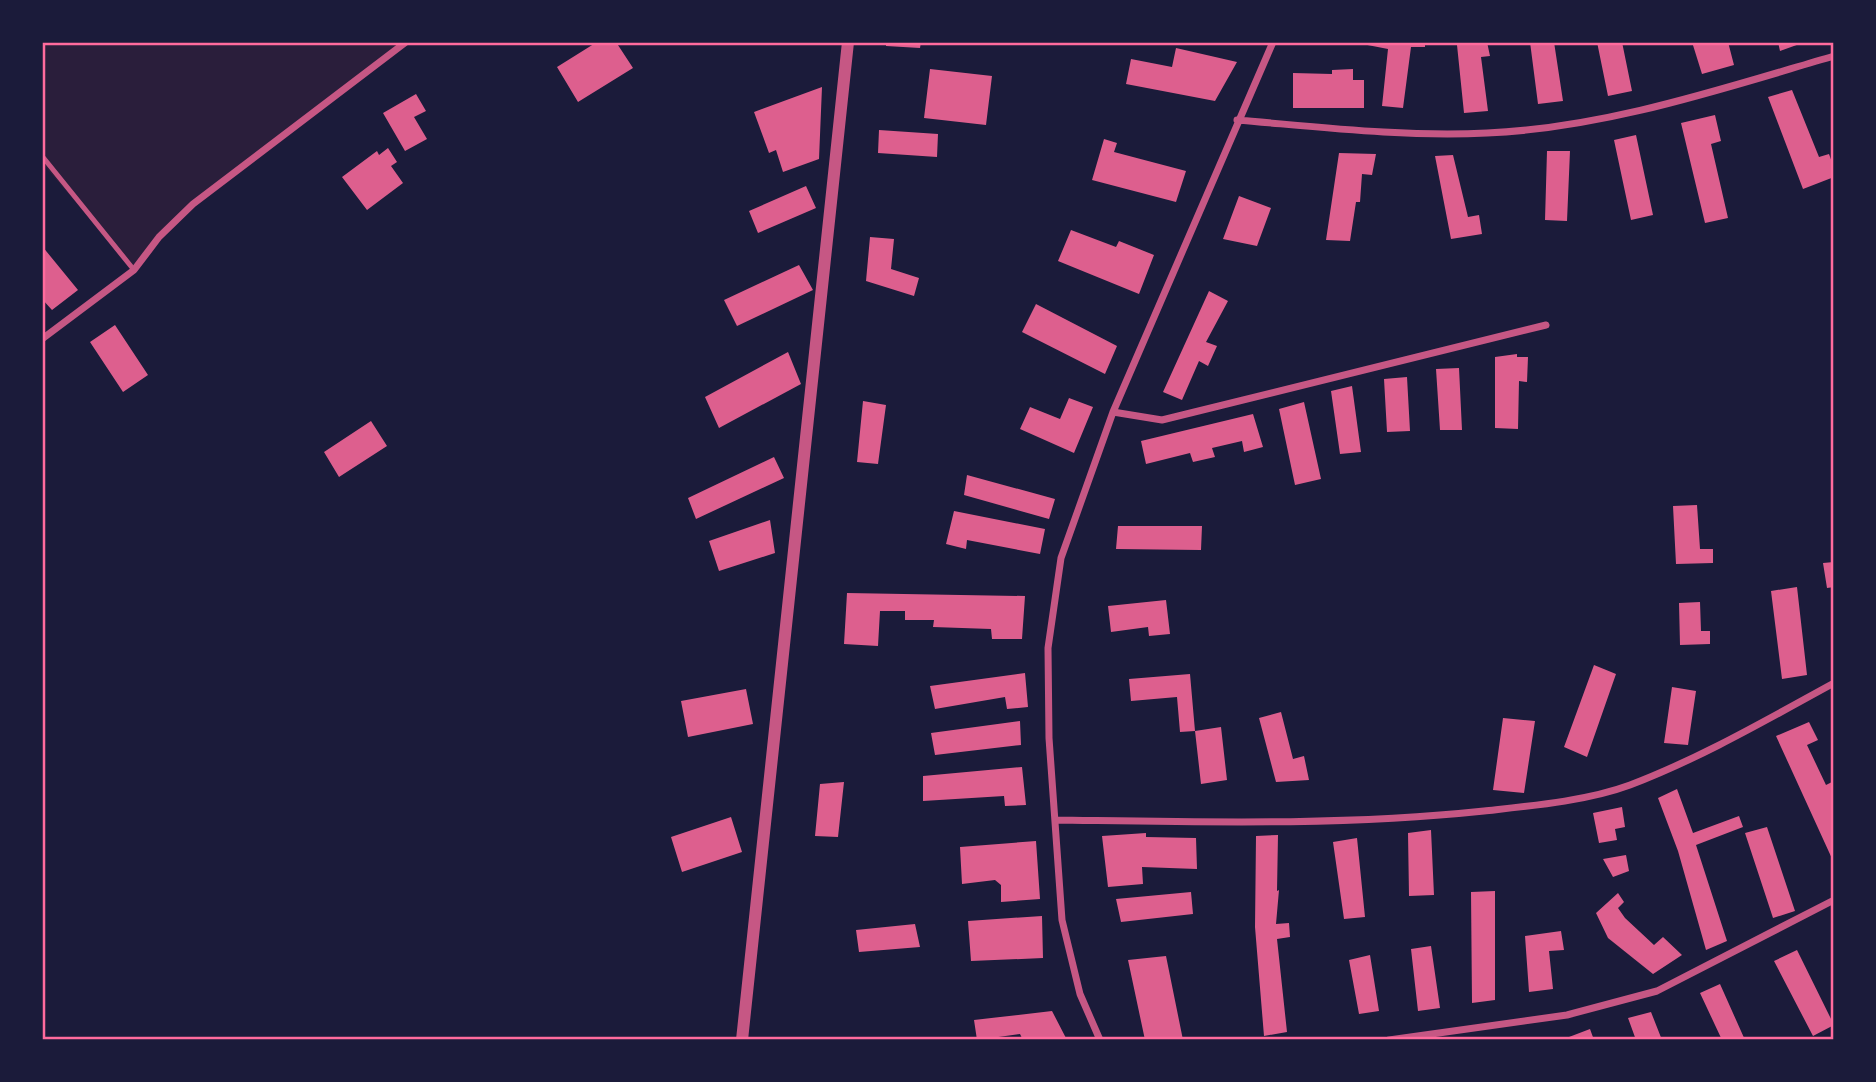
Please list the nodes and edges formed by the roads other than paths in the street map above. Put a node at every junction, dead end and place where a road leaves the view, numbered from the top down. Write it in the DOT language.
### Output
graph roads {
  1 [pos="406,42"];
  2 [pos="848,42"];
  3 [pos="1273,42"];
  4 [pos="1834,56"];
  5 [pos="1237,120"];
  6 [pos="42,156"];
  7 [pos="134,270"];
  8 [pos="1546,325"];
  9 [pos="42,339"];
  10 [pos="1113,412"];
  11 [pos="1834,683"];
  12 [pos="1055,820"];
  13 [pos="1834,900"];
  14 [pos="742,1040"];
  15 [pos="1100,1040"];
  16 [pos="1389,1040"];
  1 -- 7 [label="street"];
  2 -- 14 [label="street"];
  3 -- 5 [label="street"];
  4 -- 5 [label="street"];
  5 -- 10 [label="street"];
  6 -- 7 [label="lane"];
  7 -- 9 [label="street"];
  8 -- 10 [label="street"];
  10 -- 12 [label="street"];
  11 -- 12 [label="street"];
  12 -- 15 [label="street"];
  13 -- 16 [label="street"];
}
